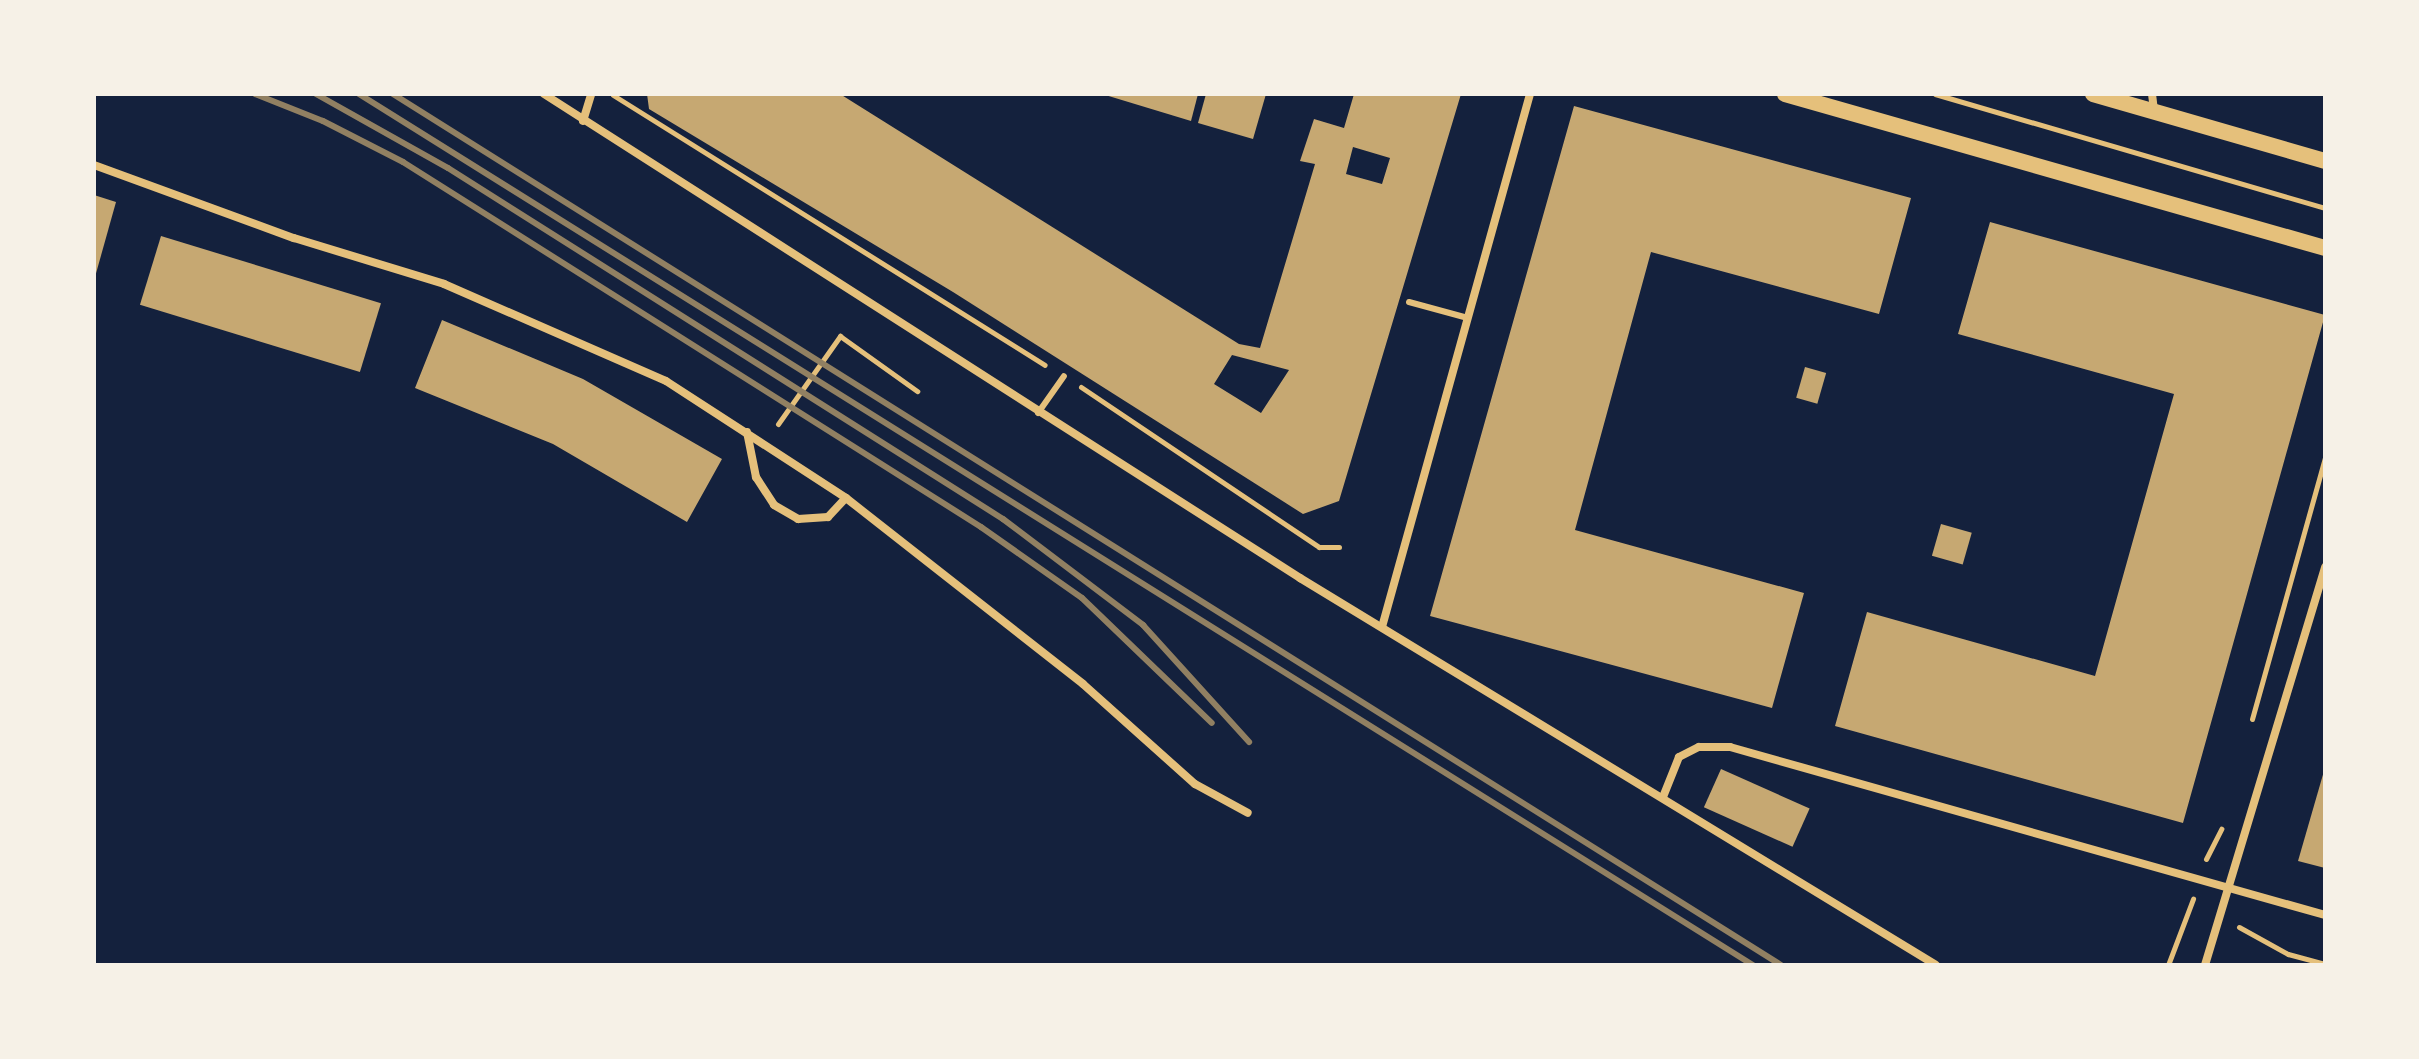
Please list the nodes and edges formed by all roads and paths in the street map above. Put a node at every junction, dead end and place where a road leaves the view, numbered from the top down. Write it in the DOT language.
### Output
graph roads {
  1 [pos="544,94"];
  2 [pos="591,94"];
  3 [pos="612,94"];
  4 [pos="1530,94"];
  5 [pos="1785,94"];
  6 [pos="1935,94"];
  7 [pos="2093,94"];
  8 [pos="2152,94"];
  9 [pos="2155,112"];
  10 [pos="583,121"];
  11 [pos="2325,161"];
  12 [pos="94,165"];
  13 [pos="2325,208"];
  14 [pos="2325,248"];
  15 [pos="1409,302"];
  16 [pos="1468,318"];
  17 [pos="1064,376"];
  18 [pos="917,391"];
  19 [pos="1038,413"];
  20 [pos="781,426"];
  21 [pos="746,431"];
  22 [pos="2325,458"];
  23 [pos="846,498"];
  24 [pos="1339,547"];
  25 [pos="2325,567"];
  26 [pos="1382,627"];
  27 [pos="2248,734"];
  28 [pos="1663,797"];
  29 [pos="1248,813"];
  30 [pos="2222,826"];
  31 [pos="2199,879"];
  32 [pos="2229,888"];
  33 [pos="2189,912"];
  34 [pos="2325,915"];
  35 [pos="2218,920"];
  36 [pos="2325,964"];
  37 [pos="1936,965"];
  38 [pos="2168,965"];
  39 [pos="2205,965"];
  1 -- 10 [label="street"];
  2 -- 10 [label="street"];
  3 -- 17 [label="path"];
  4 -- 16 [label="street"];
  5 -- 14 [label="main road"];
  6 -- 13 [label="path"];
  7 -- 9 [label="main road"];
  8 -- 9 [label="street"];
  9 -- 11 [label="main road"];
  10 -- 19 [label="street"];
  12 -- 21 [label="street"];
  15 -- 16 [label="lane"];
  16 -- 26 [label="street"];
  17 -- 19 [label="lane"];
  17 -- 24 [label="path"];
  18 -- 20 [label="path"];
  19 -- 26 [label="street"];
  21 -- 23 [label="street"];
  21 -- 23 [label="street"];
  22 -- 27 [label="path"];
  23 -- 29 [label="street"];
  25 -- 32 [label="street"];
  26 -- 28 [label="street"];
  28 -- 31 [label="street"];
  28 -- 37 [label="street"];
  30 -- 31 [label="path"];
  31 -- 32 [label="street"];
  31 -- 33 [label="path"];
  32 -- 34 [label="street"];
  32 -- 35 [label="street"];
  33 -- 35 [label="path"];
  33 -- 38 [label="path"];
  35 -- 36 [label="path"];
  35 -- 39 [label="street"];
}
